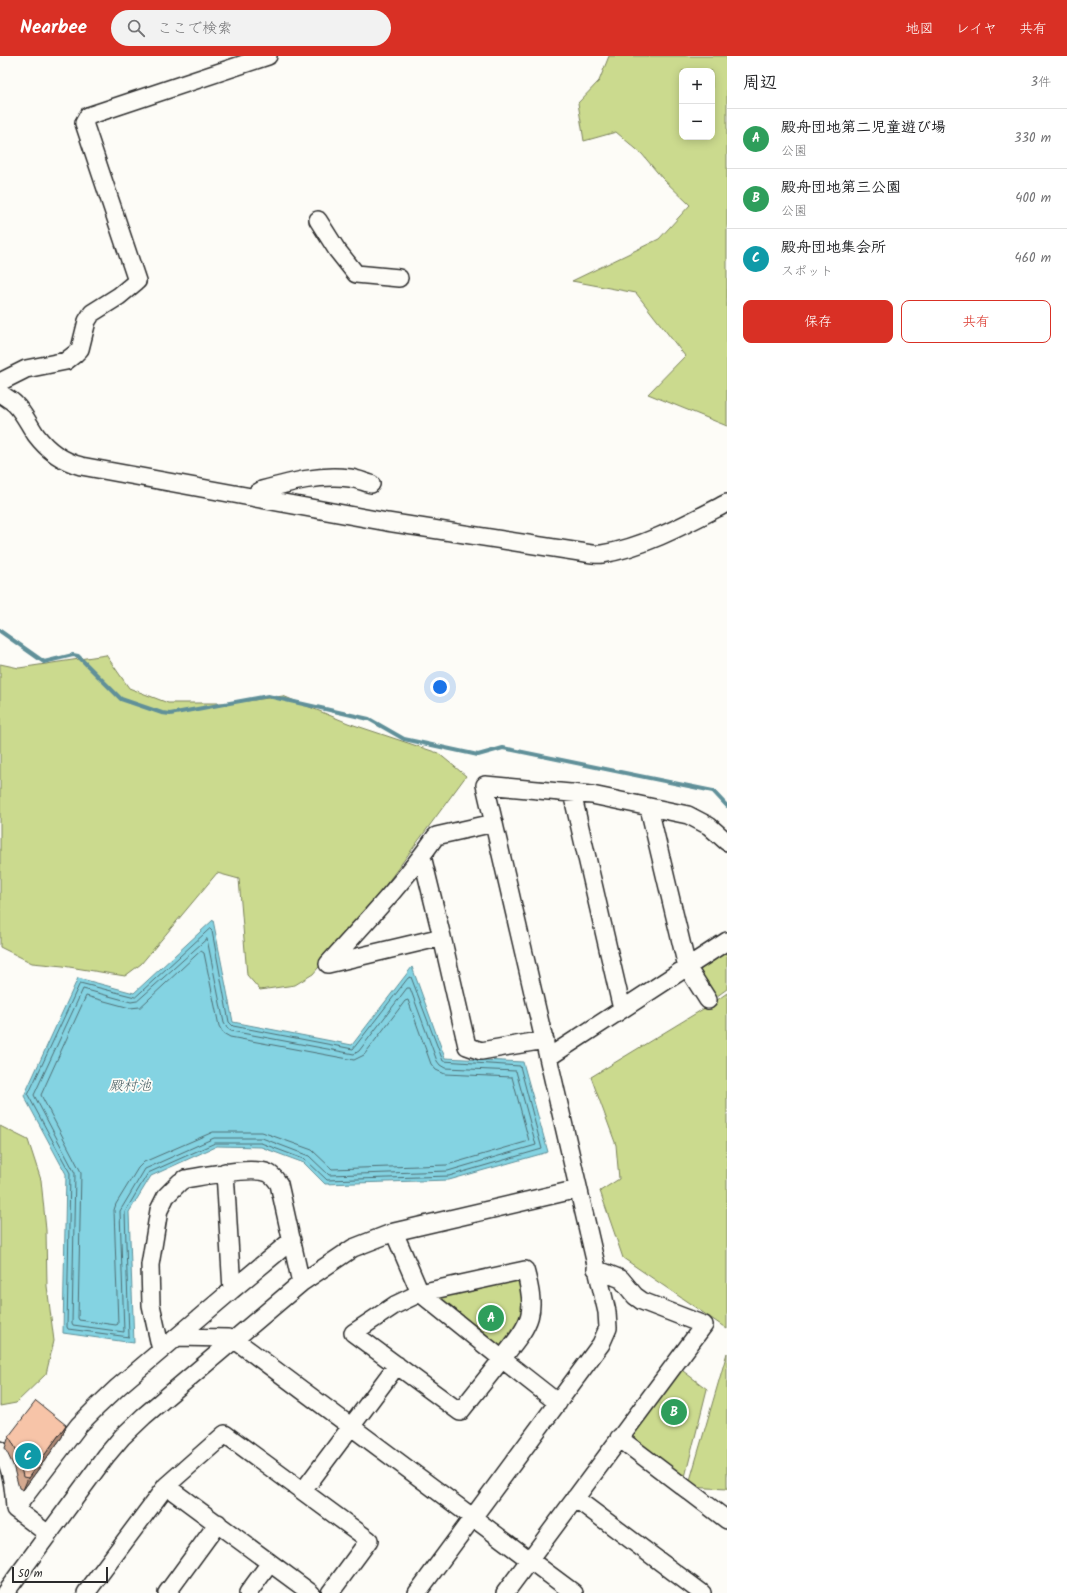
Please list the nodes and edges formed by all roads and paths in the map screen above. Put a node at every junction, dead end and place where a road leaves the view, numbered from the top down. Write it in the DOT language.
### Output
graph roads {
  1 [pos="268,56"];
  2 [pos="318,220"];
  3 [pos="399,278"];
  4 [pos="0,382"];
  5 [pos="0,393"];
  6 [pos="371,484"];
  7 [pos="256,498"];
  8 [pos="727,503"];
  9 [pos="572,793"];
  10 [pos="649,808"];
  11 [pos="494,823"];
  12 [pos="727,842"];
  13 [pos="422,856"];
  14 [pos="442,937"];
  15 [pos="727,940"];
  16 [pos="687,967"];
  17 [pos="708,1000"];
  18 [pos="622,1009"];
  19 [pos="545,1040"];
  20 [pos="549,1057"];
  21 [pos="224,1172"];
  22 [pos="578,1189"];
  23 [pos="394,1232"];
  24 [pos="292,1240"];
  25 [pos="596,1269"];
  26 [pos="301,1283"];
  27 [pos="232,1290"];
  28 [pos="420,1293"];
  29 [pos="177,1337"];
  30 [pos="235,1340"];
  31 [pos="161,1350"];
  32 [pos="502,1359"];
  33 [pos="397,1365"];
  34 [pos="558,1403"];
  35 [pos="352,1426"];
  36 [pos="619,1438"];
  37 [pos="0,1450"];
  38 [pos="166,1486"];
  39 [pos="303,1491"];
  40 [pos="575,1498"];
  41 [pos="15,1509"];
  42 [pos="473,1518"];
  43 [pos="727,1520"];
  44 [pos="218,1523"];
  45 [pos="48,1534"];
  46 [pos="530,1560"];
  47 [pos="270,1563"];
  48 [pos="5,1593"];
  49 [pos="86,1593"];
  50 [pos="167,1593"];
  51 [pos="248,1593"];
  52 [pos="311,1593"];
  53 [pos="330,1593"];
  54 [pos="417,1593"];
  55 [pos="505,1593"];
  56 [pos="574,1593"];
  57 [pos="702,1593"];
  1 -- 4 [label="street"];
  2 -- 3 [label="street"];
  5 -- 7 [label="street"];
  6 -- 7 [label="street"];
  7 -- 8 [label="street"];
  9 -- 10 [label="street"];
  9 -- 11 [label="street"];
  9 -- 18 [label="street"];
  10 -- 12 [label="street"];
  10 -- 16 [label="street"];
  11 -- 13 [label="street"];
  11 -- 19 [label="street"];
  13 -- 14 [label="street"];
  13 -- 14 [label="street"];
  14 -- 19 [label="street"];
  15 -- 16 [label="street"];
  16 -- 17 [label="street"];
  16 -- 18 [label="street"];
  18 -- 20 [label="street"];
  19 -- 20 [label="street"];
  20 -- 22 [label="street"];
  21 -- 24 [label="street"];
  21 -- 27 [label="street"];
  21 -- 31 [label="street"];
  22 -- 23 [label="street"];
  22 -- 25 [label="street"];
  23 -- 26 [label="street"];
  23 -- 28 [label="street"];
  24 -- 26 [label="street"];
  24 -- 27 [label="street"];
  25 -- 34 [label="street"];
  25 -- 36 [label="street"];
  26 -- 30 [label="street"];
  27 -- 29 [label="street"];
  28 -- 32 [label="street"];
  28 -- 32 [label="street"];
  28 -- 33 [label="street"];
  29 -- 30 [label="street"];
  29 -- 31 [label="street"];
  30 -- 35 [label="street"];
  30 -- 45 [label="street"];
  31 -- 41 [label="street"];
  32 -- 33 [label="street"];
  32 -- 34 [label="street"];
  33 -- 35 [label="street"];
  34 -- 42 [label="street"];
  35 -- 39 [label="street"];
  35 -- 42 [label="street"];
  36 -- 40 [label="street"];
  36 -- 43 [label="street"];
  37 -- 41 [label="street"];
  38 -- 39 [label="street"];
  38 -- 44 [label="street"];
  38 -- 49 [label="street"];
  39 -- 53 [label="street"];
  40 -- 46 [label="street"];
  40 -- 57 [label="street"];
  41 -- 45 [label="street"];
  42 -- 46 [label="street"];
  42 -- 54 [label="street"];
  44 -- 47 [label="street"];
  44 -- 50 [label="street"];
  45 -- 48 [label="street"];
  46 -- 55 [label="street"];
  46 -- 56 [label="street"];
  47 -- 51 [label="street"];
  47 -- 52 [label="street"];
}
